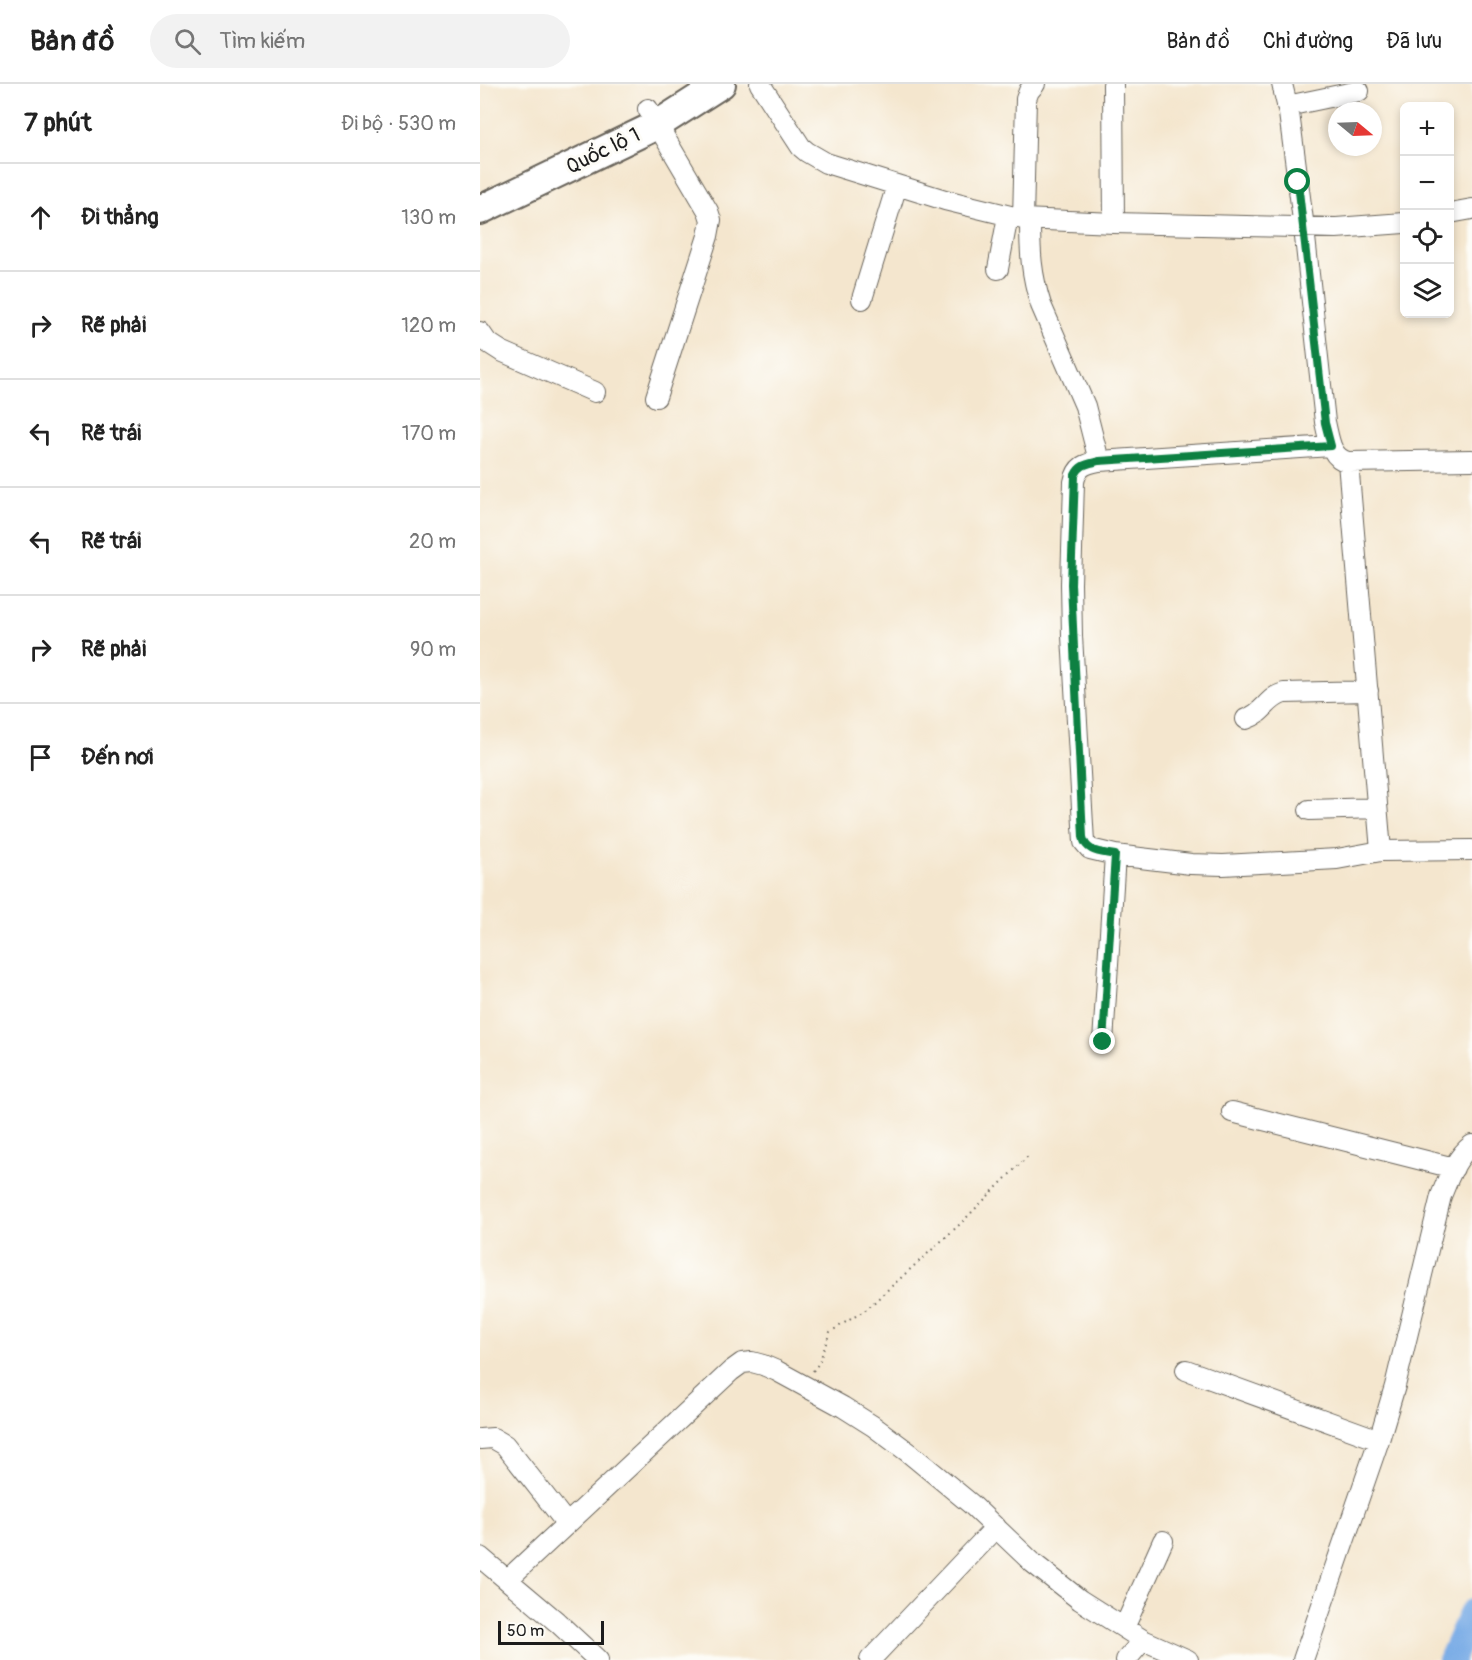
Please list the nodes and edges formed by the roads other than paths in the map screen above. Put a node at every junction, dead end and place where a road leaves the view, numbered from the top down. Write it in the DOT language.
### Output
graph roads {
  1 [pos="688,84"];
  2 [pos="721,84"];
  3 [pos="760,84"];
  4 [pos="1035,84"];
  5 [pos="1113,84"];
  6 [pos="1282,84"];
  7 [pos="1359,91"];
  8 [pos="1287,106"];
  9 [pos="652,117"];
  10 [pos="897,185"];
  11 [pos="480,194"];
  12 [pos="1472,209"];
  13 [pos="480,210"];
  14 [pos="1454,212"];
  15 [pos="1020,218"];
  16 [pos="1114,223"];
  17 [pos="1400,223"];
  18 [pos="1304,228"];
  19 [pos="998,269"];
  20 [pos="862,299"];
  21 [pos="480,332"];
  22 [pos="595,393"];
  23 [pos="656,397"];
  24 [pos="1331,446"];
  25 [pos="1472,460"];
  26 [pos="1099,461"];
  27 [pos="1348,462"];
  28 [pos="1368,691"];
  29 [pos="1246,719"];
  30 [pos="1377,808"];
  31 [pos="1309,810"];
  32 [pos="1472,850"];
  33 [pos="1381,851"];
  34 [pos="1115,855"];
  35 [pos="1103,1042"];
  36 [pos="1232,1112"];
  37 [pos="1472,1146"];
  38 [pos="1454,1168"];
  39 [pos="1186,1370"];
  40 [pos="480,1439"];
  41 [pos="1379,1440"];
  42 [pos="567,1524"];
  43 [pos="996,1527"];
  44 [pos="1163,1541"];
  45 [pos="480,1557"];
  46 [pos="507,1580"];
  47 [pos="1124,1628"];
  48 [pos="1143,1640"];
  49 [pos="598,1660"];
  50 [pos="870,1660"];
  51 [pos="1126,1660"];
  52 [pos="1188,1660"];
  53 [pos="1304,1660"];
  1 -- 9 [label="highway, Quốc lộ 1"];
  2 -- 9 [label="highway, Quốc lộ 1"];
  3 -- 10 [label="street"];
  4 -- 15 [label="street"];
  5 -- 16 [label="street"];
  6 -- 8 [label="street"];
  7 -- 8 [label="street"];
  8 -- 18 [label="street"];
  9 -- 11 [label="highway, Quốc lộ 1"];
  9 -- 13 [label="highway, Quốc lộ 1"];
  9 -- 23 [label="street"];
  10 -- 15 [label="street"];
  10 -- 20 [label="street"];
  12 -- 14 [label="street"];
  15 -- 16 [label="street"];
  15 -- 19 [label="street"];
  15 -- 26 [label="street"];
  16 -- 18 [label="street"];
  17 -- 18 [label="street"];
  18 -- 24 [label="street"];
  21 -- 22 [label="street"];
  24 -- 26 [label="street"];
  24 -- 27 [label="street"];
  25 -- 27 [label="street"];
  26 -- 34 [label="street"];
  27 -- 28 [label="street"];
  28 -- 29 [label="street"];
  28 -- 30 [label="street"];
  30 -- 31 [label="street"];
  30 -- 33 [label="street"];
  32 -- 33 [label="street"];
  33 -- 34 [label="street"];
  34 -- 35 [label="street"];
  36 -- 38 [label="street"];
  37 -- 38 [label="street"];
  38 -- 41 [label="street"];
  39 -- 41 [label="street"];
  40 -- 42 [label="street"];
  41 -- 53 [label="street"];
  42 -- 43 [label="street"];
  42 -- 46 [label="street"];
  43 -- 47 [label="street"];
  43 -- 50 [label="street"];
  44 -- 47 [label="street"];
  45 -- 46 [label="street"];
  46 -- 49 [label="street"];
  47 -- 48 [label="street"];
  48 -- 51 [label="street"];
  48 -- 52 [label="street"];
}
